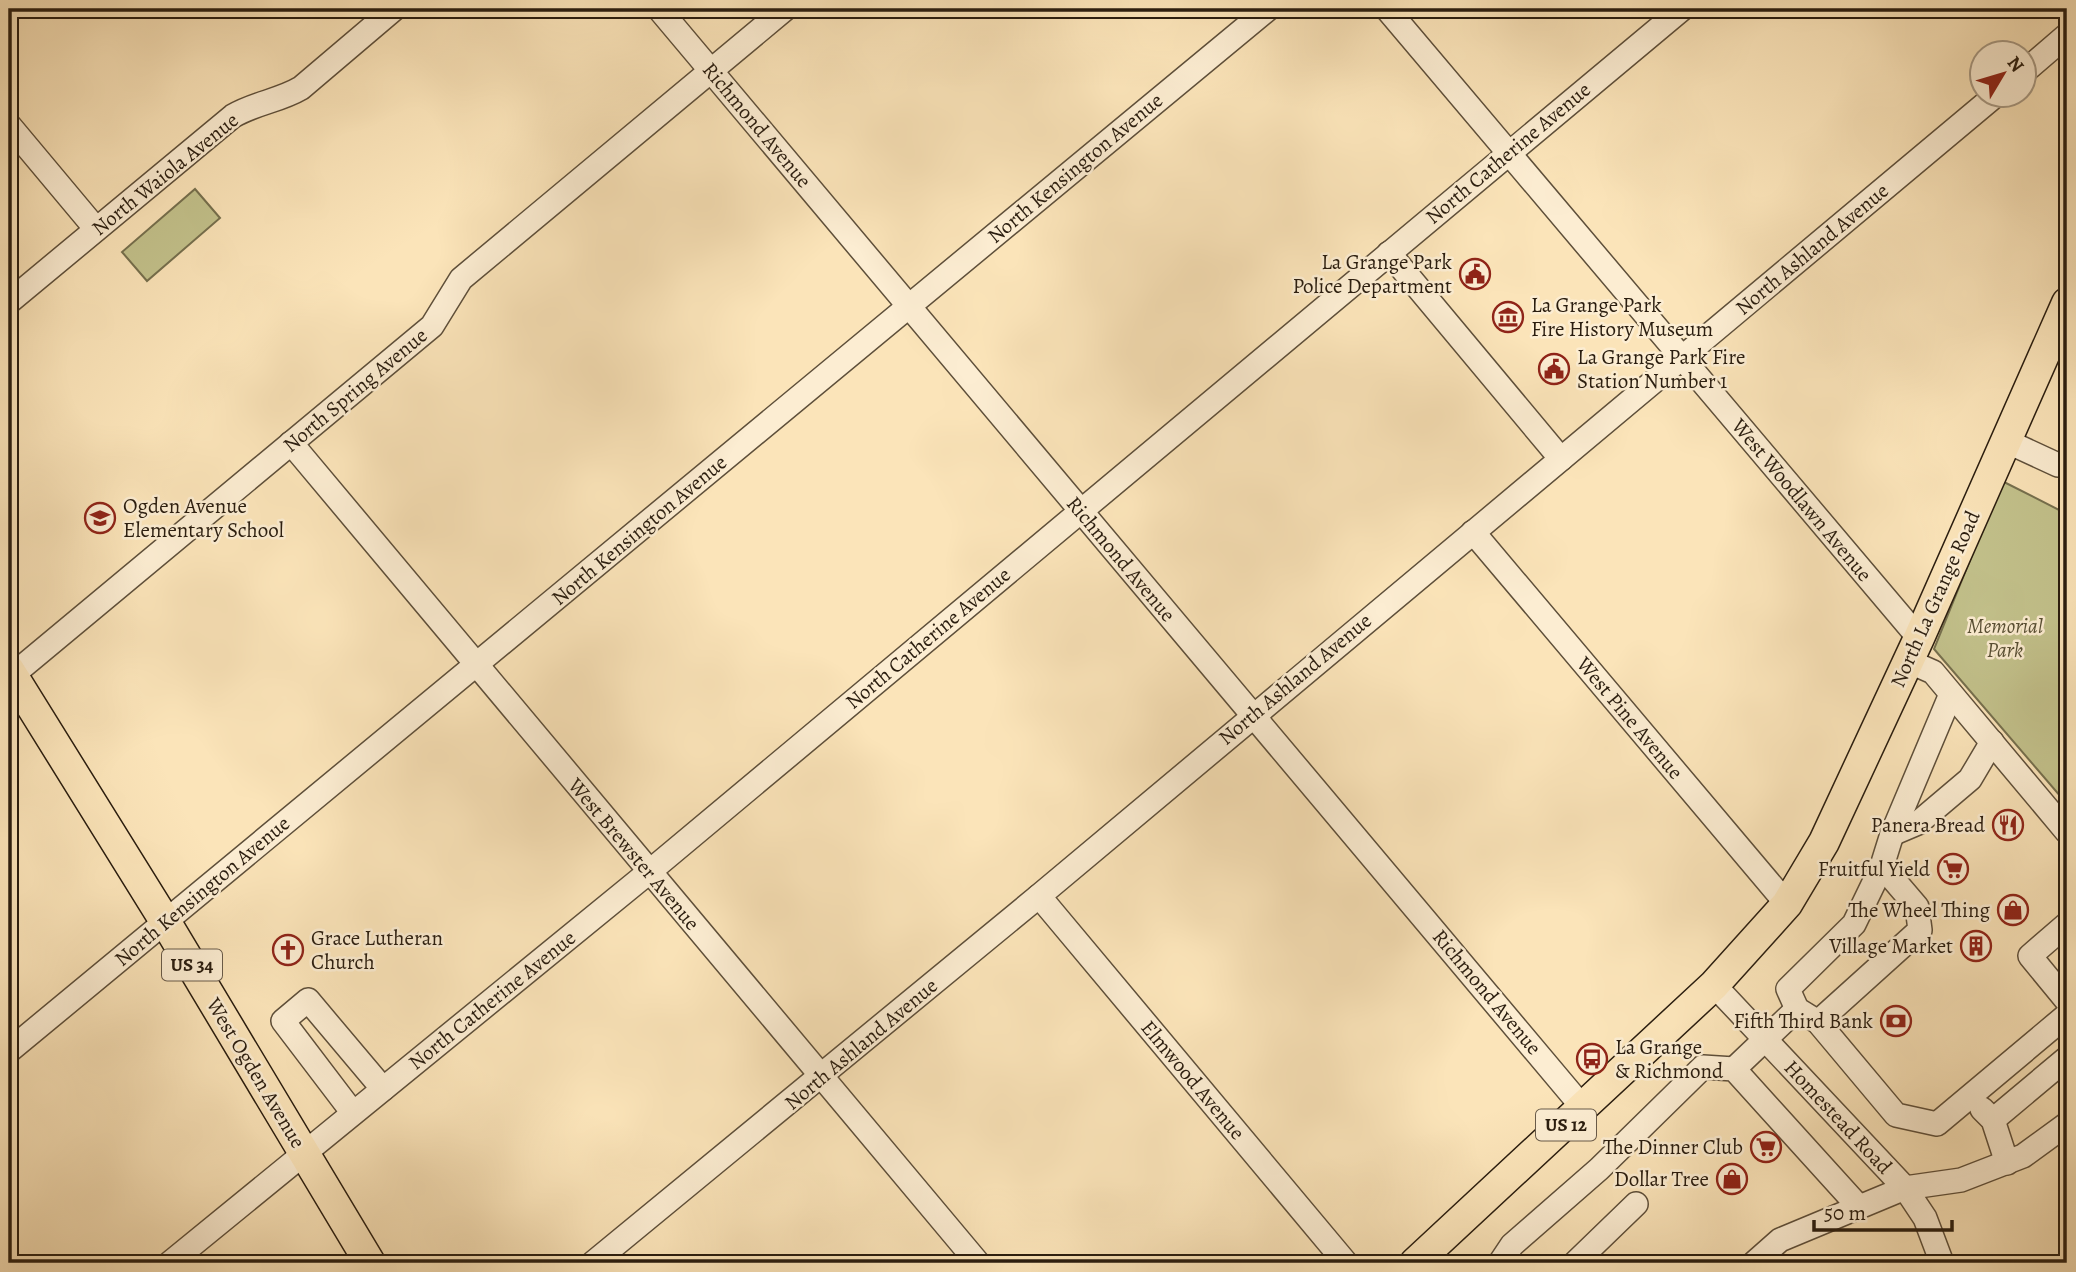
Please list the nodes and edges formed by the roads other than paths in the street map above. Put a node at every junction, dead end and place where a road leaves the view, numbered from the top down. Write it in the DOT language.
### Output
graph roads {
  1 [pos="394,9"];
  2 [pos="659,9"];
  3 [pos="785,9"];
  4 [pos="1268,9"];
  5 [pos="1387,9"];
  6 [pos="1682,9"];
  7 [pos="2067,36"];
  8 [pos="2038,60"];
  9 [pos="711,71"];
  10 [pos="1980,108"];
  11 [pos="9,125"];
  12 [pos="1509,153"];
  13 [pos="96,229"];
  14 [pos="1389,253"];
  15 [pos="9,302"];
  16 [pos="2067,303"];
  17 [pos="908,306"];
  18 [pos="1681,359"];
  19 [pos="2006,441"];
  20 [pos="291,443"];
  21 [pos="1560,459"];
  22 [pos="2067,462"];
  23 [pos="1079,510"];
  24 [pos="1473,532"];
  25 [pos="1913,649"];
  26 [pos="475,666"];
  27 [pos="10,675"];
  28 [pos="1951,694"];
  29 [pos="1253,714"];
  30 [pos="1992,742"];
  31 [pos="2067,832"];
  32 [pos="1892,834"];
  33 [pos="1882,866"];
  34 [pos="649,872"];
  35 [pos="1039,896"];
  36 [pos="1791,897"];
  37 [pos="165,921"];
  38 [pos="2067,925"];
  39 [pos="1714,985"];
  40 [pos="2066,1001"];
  41 [pos="1797,1009"];
  42 [pos="1818,1022"];
  43 [pos="1765,1040"];
  44 [pos="9,1051"];
  45 [pos="2067,1058"];
  46 [pos="1734,1069"];
  47 [pos="822,1077"];
  48 [pos="383,1089"];
  49 [pos="1971,1096"];
  50 [pos="1584,1109"];
  51 [pos="353,1113"];
  52 [pos="1993,1120"];
  53 [pos="2067,1124"];
  54 [pos="304,1153"];
  55 [pos="2007,1163"];
  56 [pos="1905,1188"];
  57 [pos="1636,1204"];
  58 [pos="1859,1207"];
  59 [pos="170,1263"];
  60 [pos="370,1263"];
  61 [pos="593,1263"];
  62 [pos="978,1263"];
  63 [pos="1346,1263"];
  64 [pos="1415,1263"];
  65 [pos="1500,1263"];
  66 [pos="1575,1263"];
  67 [pos="1754,1263"];
  68 [pos="1942,1263"];
  1 -- 13 [label="street, North Waiola Avenue"];
  2 -- 9 [label="street, Richmond Avenue"];
  3 -- 9 [label="street, North Spring Avenue"];
  4 -- 17 [label="street, North Kensington Avenue"];
  5 -- 12 [label="street, West Woodlawn Avenue"];
  6 -- 12 [label="street, North Catherine Avenue"];
  7 -- 8 [label="street"];
  9 -- 17 [label="street, Richmond Avenue"];
  9 -- 20 [label="street, North Spring Avenue"];
  10 -- 18 [label="street, North Ashland Avenue"];
  11 -- 13 [label="street"];
  12 -- 14 [label="street, North Catherine Avenue"];
  12 -- 18 [label="street, West Woodlawn Avenue"];
  13 -- 15 [label="street, North Waiola Avenue"];
  14 -- 21 [label="street"];
  14 -- 23 [label="street, North Catherine Avenue"];
  16 -- 19 [label="main road, North La Grange Road / US 12"];
  17 -- 23 [label="street, Richmond Avenue"];
  17 -- 26 [label="street, North Kensington Avenue"];
  18 -- 21 [label="street, North Ashland Avenue"];
  18 -- 25 [label="street, West Woodlawn Avenue"];
  19 -- 22 [label="street"];
  19 -- 25 [label="main road, North La Grange Road / US 12"];
  20 -- 26 [label="street, West Brewster Avenue"];
  20 -- 27 [label="street, North Spring Avenue"];
  21 -- 24 [label="street, North Ashland Avenue"];
  23 -- 29 [label="street, Richmond Avenue"];
  23 -- 34 [label="street, North Catherine Avenue"];
  24 -- 29 [label="street, North Ashland Avenue"];
  24 -- 36 [label="street, West Pine Avenue"];
  25 -- 28 [label="street, West Woodlawn Avenue"];
  25 -- 36 [label="main road, North La Grange Road / US 12"];
  26 -- 34 [label="street, West Brewster Avenue"];
  26 -- 37 [label="street, North Kensington Avenue"];
  27 -- 37 [label="main road, West Ogden Avenue / US 34"];
  28 -- 30 [label="street, West Woodlawn Avenue"];
  28 -- 32 [label="street"];
  29 -- 35 [label="street, North Ashland Avenue"];
  29 -- 50 [label="street, Richmond Avenue"];
  30 -- 31 [label="street, West Woodlawn Avenue"];
  30 -- 32 [label="street"];
  32 -- 33 [label="street"];
  33 -- 41 [label="street"];
  33 -- 42 [label="street"];
  34 -- 47 [label="street, West Brewster Avenue"];
  34 -- 48 [label="street, North Catherine Avenue"];
  35 -- 47 [label="street, North Ashland Avenue"];
  35 -- 63 [label="street, Elmwood Avenue"];
  36 -- 39 [label="main road, US 12"];
  37 -- 44 [label="street, North Kensington Avenue"];
  37 -- 54 [label="main road, West Ogden Avenue / US 34"];
  38 -- 40 [label="street"];
  39 -- 43 [label="street, Homestead Road"];
  39 -- 50 [label="main road, US 12"];
  40 -- 49 [label="street"];
  41 -- 42 [label="street"];
  41 -- 43 [label="street"];
  42 -- 49 [label="street"];
  43 -- 46 [label="street"];
  43 -- 56 [label="street, Homestead Road"];
  45 -- 52 [label="street"];
  46 -- 58 [label="street"];
  46 -- 65 [label="street"];
  47 -- 61 [label="street, North Ashland Avenue"];
  47 -- 62 [label="street, West Brewster Avenue"];
  48 -- 51 [label="street, North Catherine Avenue"];
  48 -- 51 [label="street"];
  49 -- 52 [label="street"];
  50 -- 64 [label="main road, US 12"];
  51 -- 54 [label="street, North Catherine Avenue"];
  52 -- 55 [label="street"];
  53 -- 55 [label="street"];
  54 -- 59 [label="street, North Catherine Avenue"];
  54 -- 60 [label="main road, West Ogden Avenue / US 34"];
  55 -- 56 [label="street"];
  56 -- 58 [label="street"];
  56 -- 68 [label="street, Homestead Road"];
  57 -- 66 [label="street"];
  58 -- 67 [label="street"];
}
